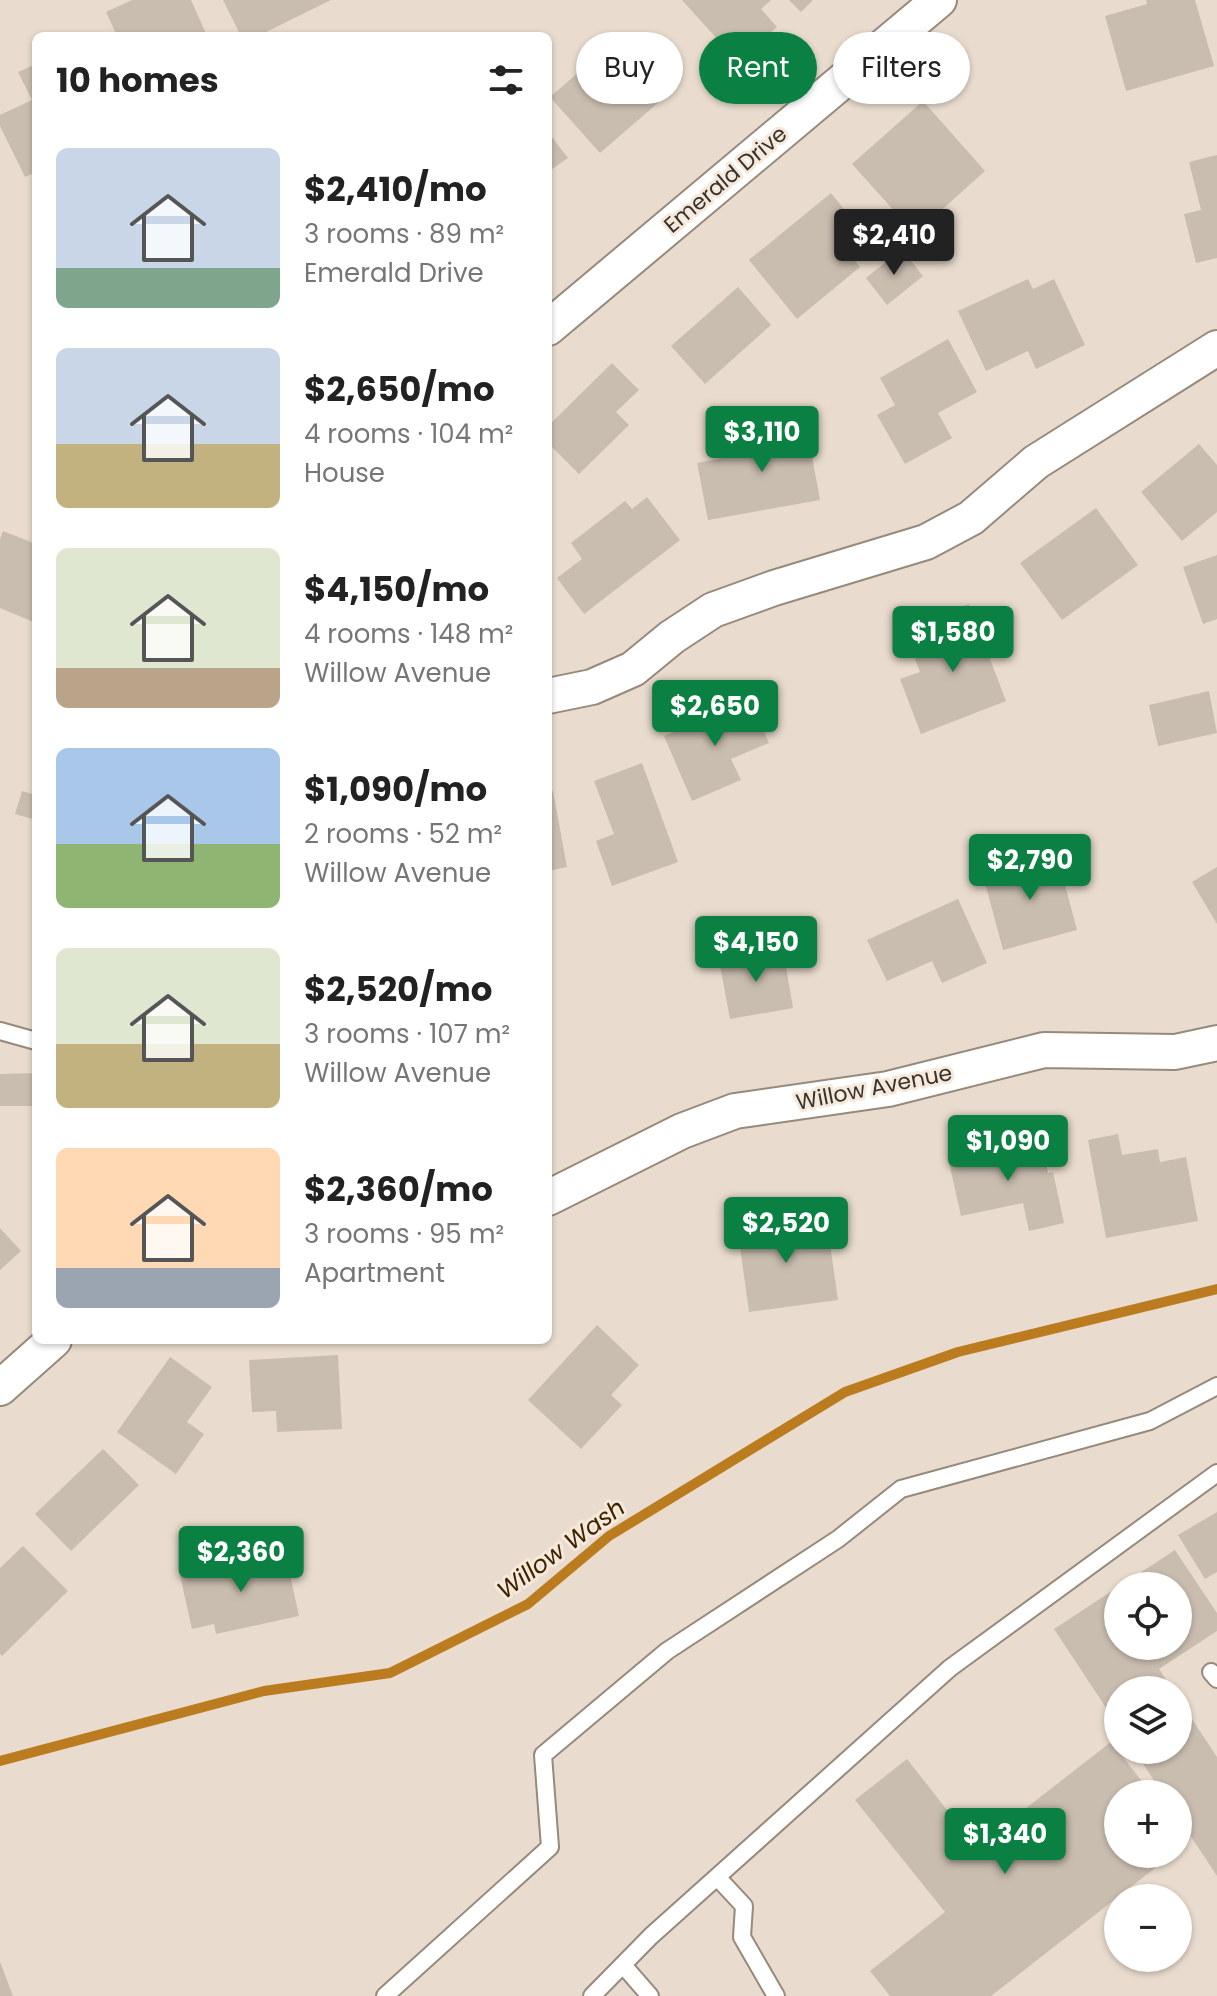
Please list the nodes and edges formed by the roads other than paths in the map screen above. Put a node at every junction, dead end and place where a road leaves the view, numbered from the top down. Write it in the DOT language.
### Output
graph roads {
  1 [pos="939,0"];
  2 [pos="552,325"];
  3 [pos="1217,348"];
  4 [pos="552,695"];
  5 [pos="0,1031"];
  6 [pos="32,1040"];
  7 [pos="1217,1043"];
  8 [pos="552,1196"];
  9 [pos="50,1344"];
  10 [pos="1217,1386"];
  11 [pos="0,1388"];
  12 [pos="1217,1473"];
  13 [pos="717,1877"];
  14 [pos="623,1965"];
  15 [pos="385,1996"];
  16 [pos="592,1996"];
  17 [pos="650,1996"];
  18 [pos="776,1996"];
  1 -- 2 [label="street, Emerald Drive"];
  3 -- 4 [label="street"];
  5 -- 6 [label="lane"];
  7 -- 8 [label="street, Willow Avenue"];
  9 -- 11 [label="street"];
  10 -- 15 [label="lane"];
  12 -- 13 [label="lane"];
  13 -- 14 [label="lane"];
  13 -- 18 [label="lane"];
  14 -- 16 [label="lane"];
  14 -- 17 [label="lane"];
}
